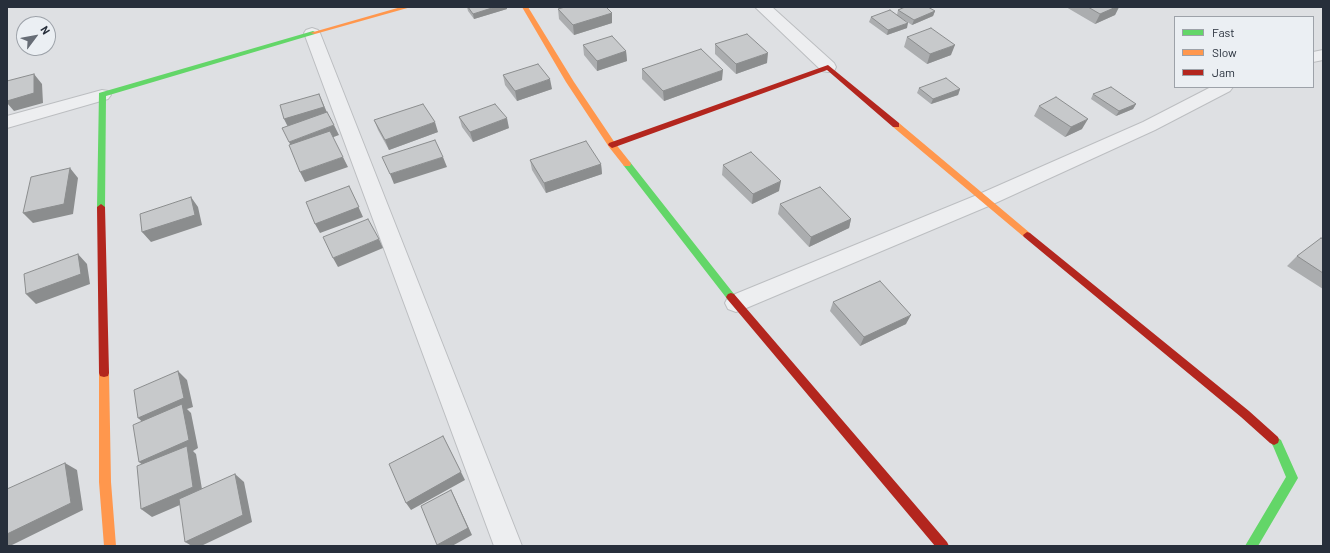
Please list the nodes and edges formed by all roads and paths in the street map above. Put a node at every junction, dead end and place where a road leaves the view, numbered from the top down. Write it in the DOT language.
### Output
graph roads {
  1 [pos="408,7"];
  2 [pos="525,7"];
  3 [pos="763,7"];
  4 [pos="312,33"];
  5 [pos="828,67"];
  6 [pos="1222,88"];
  7 [pos="102,95"];
  8 [pos="7,122"];
  9 [pos="612,145"];
  10 [pos="984,200"];
  11 [pos="736,303"];
  12 [pos="110,546"];
  13 [pos="508,546"];
  14 [pos="943,546"];
  15 [pos="1251,546"];
  1 -- 4 [label="street"];
  2 -- 9 [label="street"];
  3 -- 5 [label="street"];
  4 -- 7 [label="street"];
  4 -- 13 [label="street"];
  5 -- 9 [label="street"];
  5 -- 10 [label="street"];
  6 -- 10 [label="street"];
  7 -- 8 [label="street"];
  7 -- 12 [label="street"];
  9 -- 11 [label="street"];
  10 -- 11 [label="street"];
  10 -- 15 [label="street"];
  11 -- 14 [label="street"];
}
